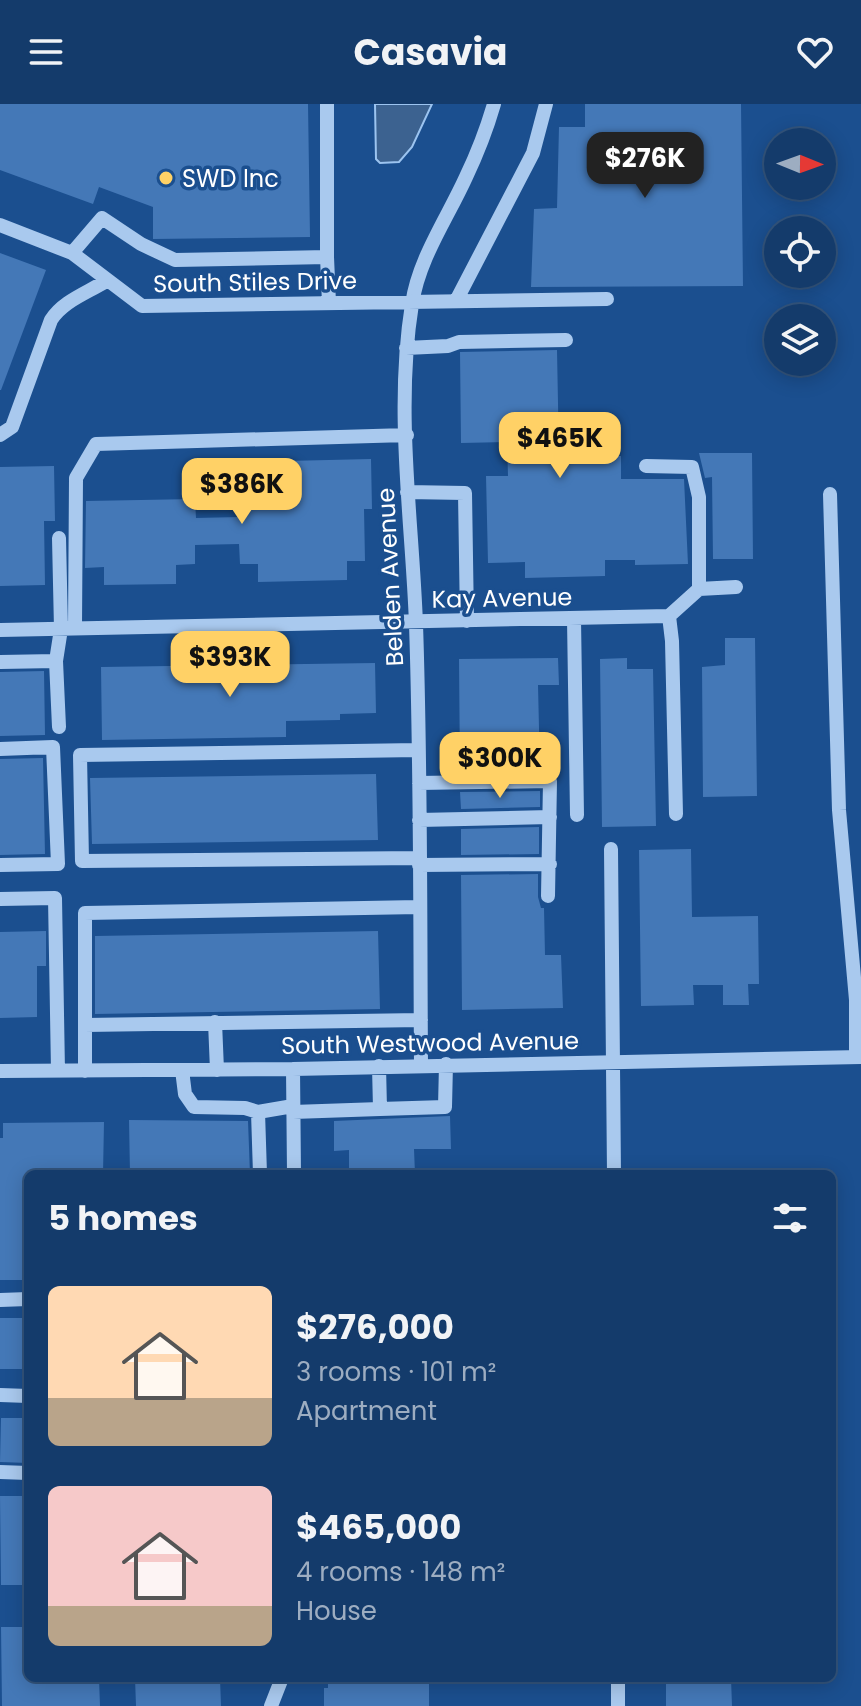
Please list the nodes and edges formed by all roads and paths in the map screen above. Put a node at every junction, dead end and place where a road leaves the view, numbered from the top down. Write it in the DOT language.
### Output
graph roads {
  1 [pos="327,104"];
  2 [pos="494,104"];
  3 [pos="546,104"];
  4 [pos="0,225"];
  5 [pos="72,253"];
  6 [pos="327,257"];
  7 [pos="106,281"];
  8 [pos="607,299"];
  9 [pos="412,301"];
  10 [pos="456,301"];
  11 [pos="329,303"];
  12 [pos="566,340"];
  13 [pos="406,348"];
  14 [pos="0,435"];
  15 [pos="407,435"];
  16 [pos="646,466"];
  17 [pos="407,492"];
  18 [pos="830,494"];
  19 [pos="59,538"];
  20 [pos="736,587"];
  21 [pos="699,589"];
  22 [pos="669,616"];
  23 [pos="574,619"];
  24 [pos="467,621"];
  25 [pos="416,622"];
  26 [pos="68,628"];
  27 [pos="0,630"];
  28 [pos="56,661"];
  29 [pos="0,662"];
  30 [pos="59,727"];
  31 [pos="0,749"];
  32 [pos="418,750"];
  33 [pos="419,783"];
  34 [pos="676,814"];
  35 [pos="577,815"];
  36 [pos="550,817"];
  37 [pos="419,820"];
  38 [pos="611,849"];
  39 [pos="419,862"];
  40 [pos="550,864"];
  41 [pos="0,865"];
  42 [pos="548,896"];
  43 [pos="0,899"];
  44 [pos="419,907"];
  45 [pos="856,949"];
  46 [pos="421,1020"];
  47 [pos="215,1022"];
  48 [pos="85,1025"];
  49 [pos="858,1057"];
  50 [pos="612,1061"];
  51 [pos="446,1064"];
  52 [pos="421,1065"];
  53 [pos="379,1066"];
  54 [pos="293,1069"];
  55 [pos="182,1070"];
  56 [pos="217,1070"];
  57 [pos="0,1071"];
  58 [pos="58,1071"];
  59 [pos="85,1071"];
  60 [pos="293,1109"];
  61 [pos="380,1109"];
  62 [pos="258,1112"];
  63 [pos="260,1170"];
  64 [pos="294,1170"];
  65 [pos="614,1170"];
  66 [pos="24,1299"];
  67 [pos="0,1300"];
  68 [pos="0,1395"];
  69 [pos="24,1396"];
  70 [pos="0,1472"];
  71 [pos="24,1473"];
  72 [pos="280,1682"];
  73 [pos="618,1682"];
  74 [pos="271,1706"];
  75 [pos="618,1706"];
  1 -- 6 [label="street"];
  2 -- 9 [label="street, Belden Avenue"];
  3 -- 10 [label="street"];
  4 -- 5 [label="street, South Stiles Drive"];
  5 -- 6 [label="street"];
  5 -- 7 [label="street, South Stiles Drive"];
  6 -- 11 [label="street"];
  7 -- 11 [label="street, South Stiles Drive"];
  7 -- 14 [label="street"];
  8 -- 10 [label="street, South Stiles Drive"];
  9 -- 10 [label="street, South Stiles Drive"];
  9 -- 11 [label="street, South Stiles Drive"];
  9 -- 13 [label="street, Belden Avenue"];
  12 -- 13 [label="street"];
  13 -- 15 [label="street, Belden Avenue"];
  15 -- 17 [label="street, Belden Avenue"];
  15 -- 26 [label="street"];
  16 -- 21 [label="street"];
  17 -- 24 [label="street"];
  17 -- 25 [label="street, Belden Avenue"];
  18 -- 45 [label="street"];
  19 -- 26 [label="street"];
  20 -- 21 [label="street"];
  21 -- 22 [label="street"];
  22 -- 23 [label="street, Kay Avenue"];
  22 -- 34 [label="street"];
  23 -- 24 [label="street, Kay Avenue"];
  23 -- 35 [label="street"];
  24 -- 25 [label="street, Kay Avenue"];
  25 -- 26 [label="street, Kay Avenue"];
  25 -- 32 [label="street, Belden Avenue"];
  26 -- 27 [label="street, Kay Avenue"];
  26 -- 28 [label="street"];
  28 -- 29 [label="street"];
  28 -- 30 [label="street"];
  31 -- 41 [label="street"];
  32 -- 33 [label="street, Belden Avenue"];
  32 -- 39 [label="street"];
  33 -- 36 [label="street"];
  33 -- 37 [label="street, Belden Avenue"];
  36 -- 37 [label="street"];
  36 -- 40 [label="street"];
  37 -- 39 [label="street, Belden Avenue"];
  38 -- 50 [label="street"];
  39 -- 40 [label="street"];
  39 -- 44 [label="street, Belden Avenue"];
  40 -- 42 [label="street"];
  43 -- 58 [label="street"];
  44 -- 46 [label="street, Belden Avenue"];
  44 -- 48 [label="street"];
  45 -- 49 [label="street"];
  46 -- 47 [label="street"];
  46 -- 52 [label="street, Belden Avenue"];
  47 -- 48 [label="street"];
  47 -- 56 [label="street"];
  48 -- 59 [label="street"];
  49 -- 50 [label="street, South Westwood Avenue"];
  50 -- 51 [label="street, South Westwood Avenue"];
  50 -- 65 [label="street"];
  51 -- 52 [label="street, South Westwood Avenue"];
  51 -- 61 [label="street"];
  52 -- 53 [label="street, South Westwood Avenue"];
  53 -- 54 [label="street, South Westwood Avenue"];
  53 -- 61 [label="street"];
  54 -- 56 [label="street, South Westwood Avenue"];
  54 -- 60 [label="street"];
  55 -- 56 [label="street, South Westwood Avenue"];
  55 -- 59 [label="street, South Westwood Avenue"];
  55 -- 62 [label="street"];
  57 -- 58 [label="street, South Westwood Avenue"];
  58 -- 59 [label="street, South Westwood Avenue"];
  60 -- 61 [label="street"];
  60 -- 62 [label="street"];
  60 -- 64 [label="street"];
  62 -- 63 [label="street"];
  66 -- 67 [label="street"];
  68 -- 69 [label="street"];
  70 -- 71 [label="street"];
  72 -- 74 [label="street"];
  73 -- 75 [label="street"];
}
